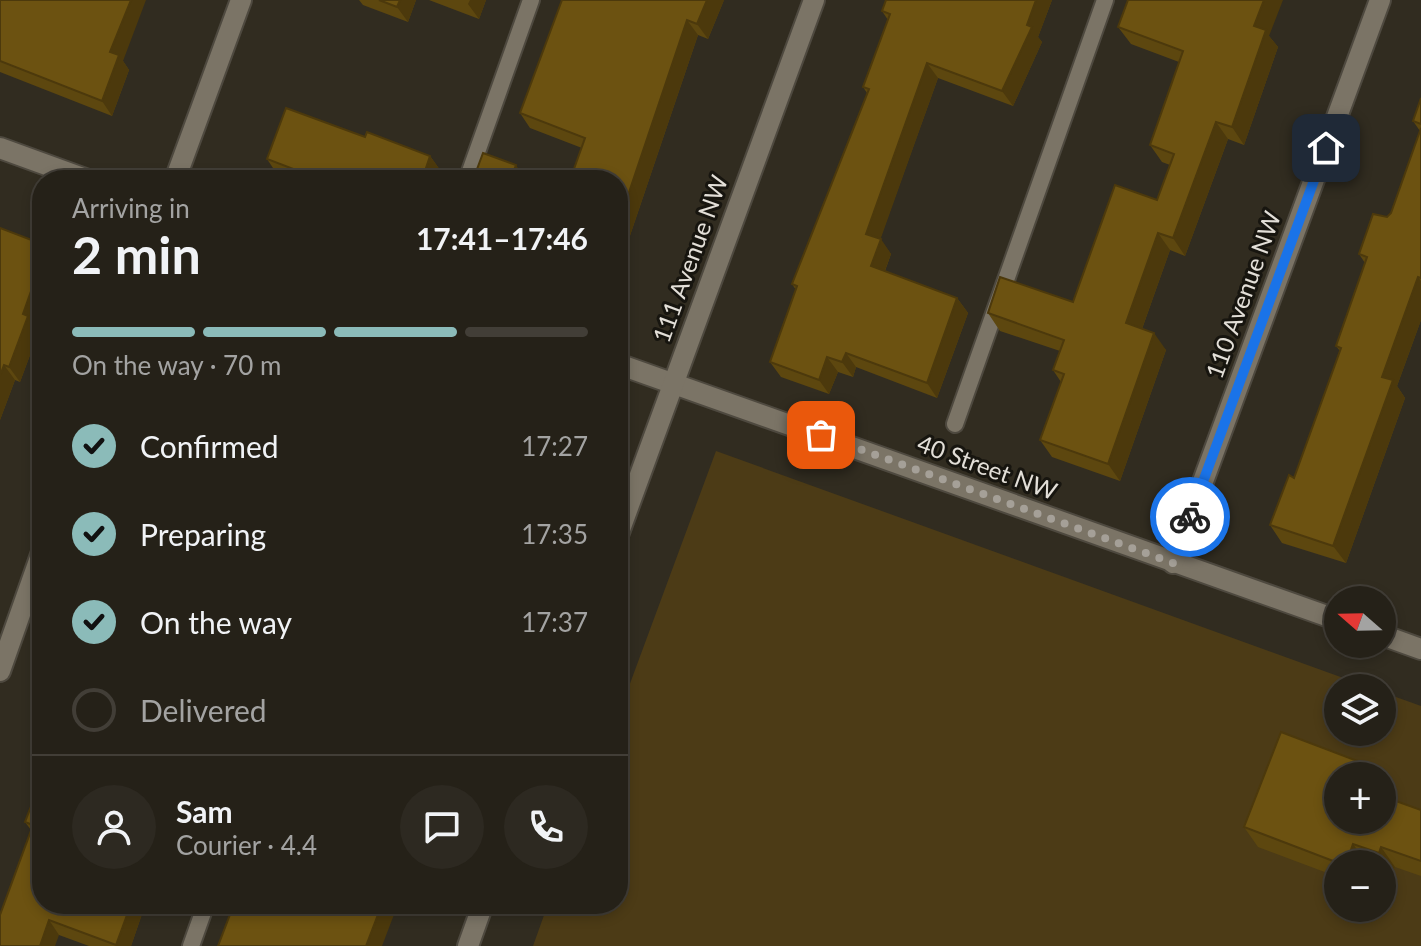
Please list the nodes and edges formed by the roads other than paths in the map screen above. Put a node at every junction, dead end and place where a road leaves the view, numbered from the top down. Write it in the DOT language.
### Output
graph roads {
  1 [pos="241,0"];
  2 [pos="531,0"];
  3 [pos="814,0"];
  4 [pos="1105,0"];
  5 [pos="1380,0"];
  6 [pos="0,148"];
  7 [pos="60,170"];
  8 [pos="179,170"];
  9 [pos="471,170"];
  10 [pos="628,367"];
  11 [pos="674,382"];
  12 [pos="955,424"];
  13 [pos="628,508"];
  14 [pos="1173,563"];
  15 [pos="32,580"];
  16 [pos="1324,615"];
  17 [pos="1396,640"];
  18 [pos="1421,649"];
  19 [pos="0,671"];
  20 [pos="202,914"];
  21 [pos="479,914"];
  22 [pos="191,946"];
  23 [pos="468,946"];
  1 -- 8 [label="street"];
  2 -- 9 [label="lane"];
  3 -- 11 [label="street, 111 Avenue NW"];
  4 -- 12 [label="lane"];
  5 -- 14 [label="street, 110 Avenue NW"];
  6 -- 7 [label="street"];
  10 -- 11 [label="street, 40 Street NW"];
  11 -- 13 [label="street, 111 Avenue NW"];
  11 -- 14 [label="street, 40 Street NW"];
  14 -- 16 [label="street, 40 Street NW"];
  15 -- 19 [label="street"];
  17 -- 18 [label="street"];
  20 -- 22 [label="lane"];
  21 -- 23 [label="street"];
}
